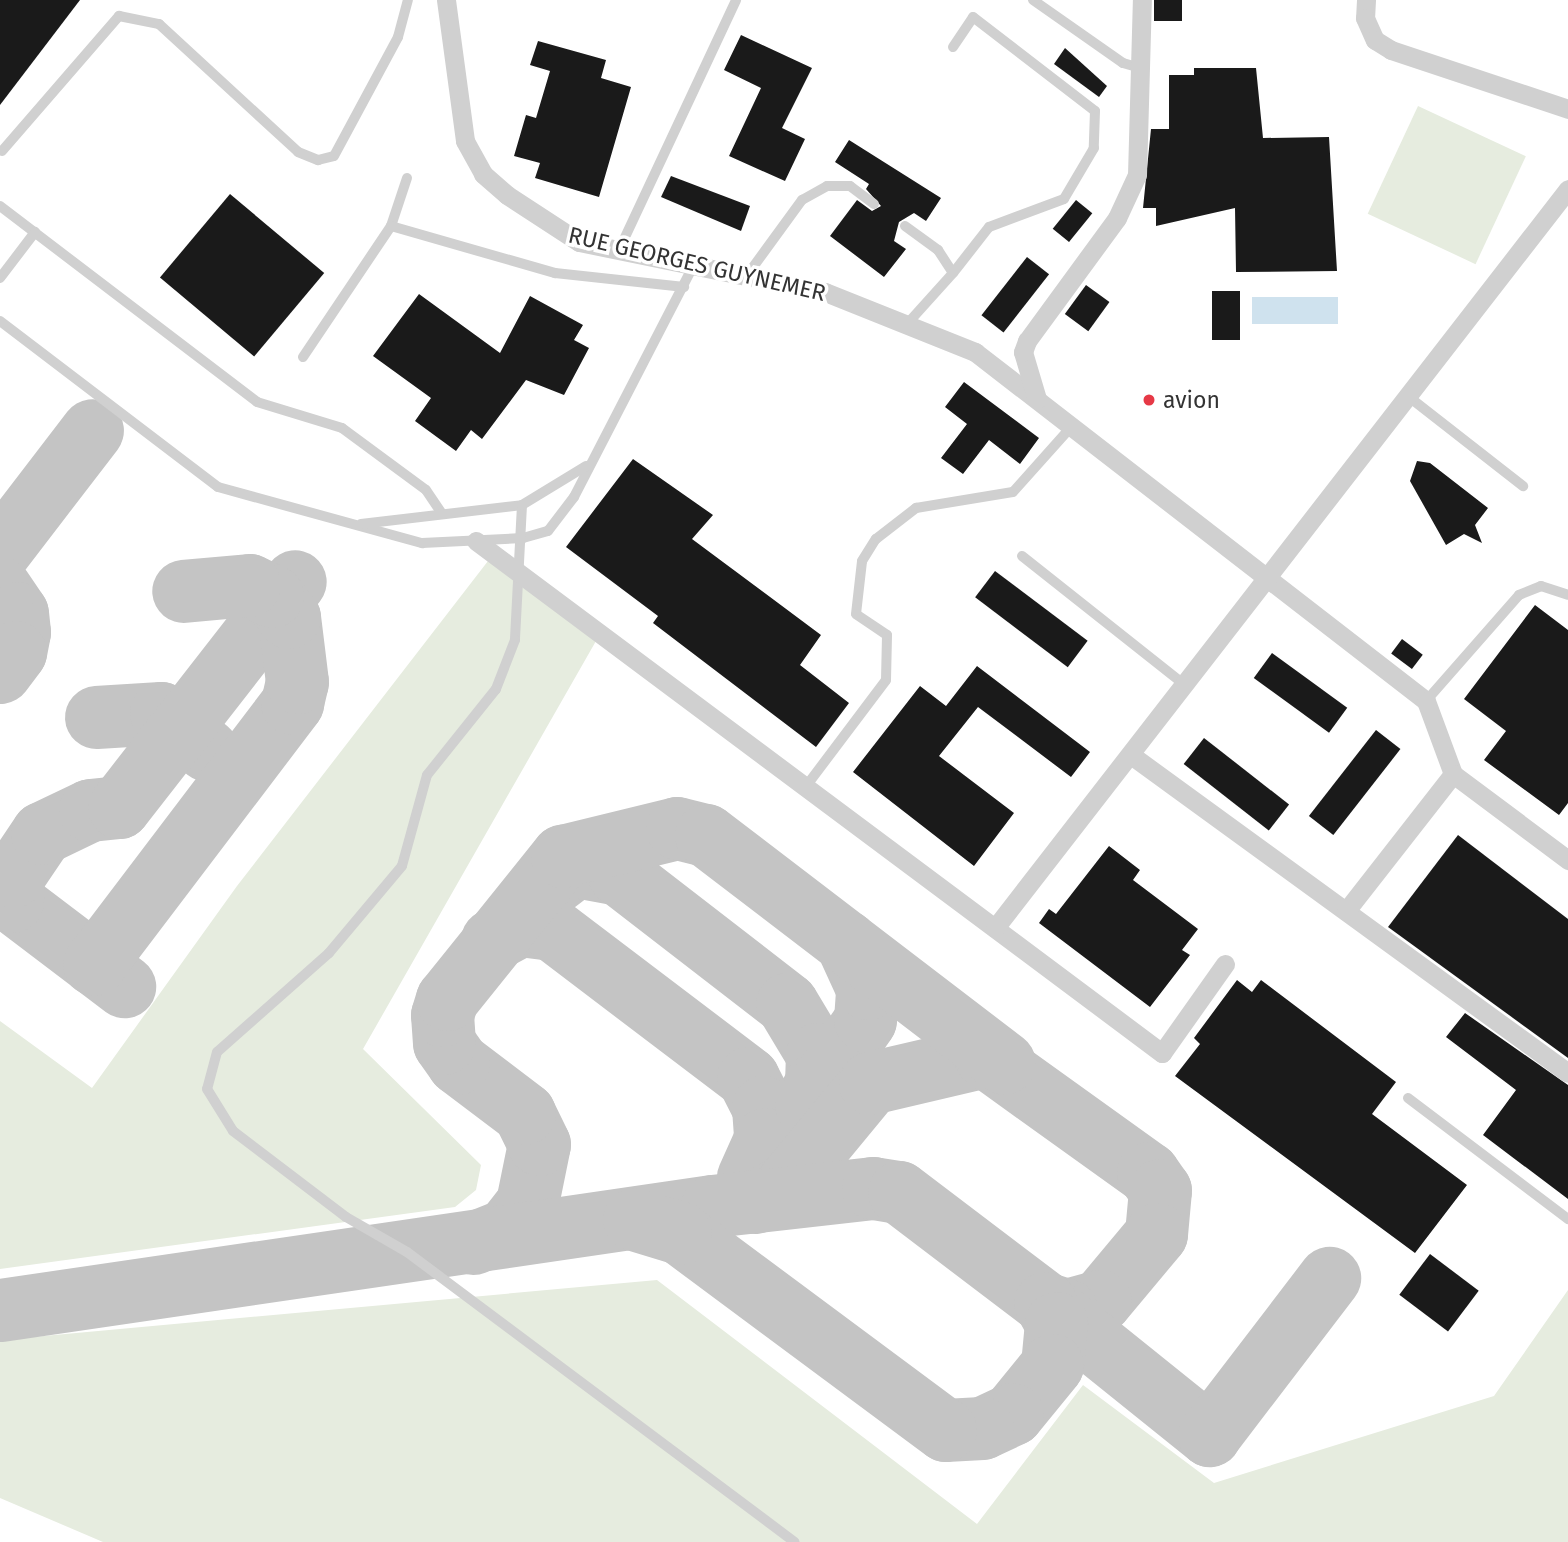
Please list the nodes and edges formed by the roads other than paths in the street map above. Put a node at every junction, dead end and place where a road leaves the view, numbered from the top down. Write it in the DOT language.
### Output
graph roads {
  1 [pos="408,0"];
  2 [pos="446,0"];
  3 [pos="736,0"];
  4 [pos="1033,0"];
  5 [pos="1142,0"];
  6 [pos="1366,0"];
  7 [pos="953,47"];
  8 [pos="1140,68"];
  9 [pos="1568,109"];
  10 [pos="2,151"];
  11 [pos="407,178"];
  12 [pos="1568,189"];
  13 [pos="874,204"];
  14 [pos="0,206"];
  15 [pos="391,226"];
  16 [pos="905,226"];
  17 [pos="35,232"];
  18 [pos="619,251"];
  19 [pos="695,263"];
  20 [pos="953,273"];
  21 [pos="748,274"];
  22 [pos="0,278"];
  23 [pos="684,287"];
  24 [pos="0,321"];
  25 [pos="906,324"];
  26 [pos="303,357"];
  27 [pos="1409,397"];
  28 [pos="1037,399"];
  29 [pos="1073,425"];
  30 [pos="587,466"];
  31 [pos="1523,486"];
  32 [pos="522,505"];
  33 [pos="442,514"];
  34 [pos="357,524"];
  35 [pos="520,538"];
  36 [pos="476,541"];
  37 [pos="1021,556"];
  38 [pos="519,572"];
  39 [pos="1268,575"];
  40 [pos="1568,595"];
  41 [pos="1185,685"];
  42 [pos="1426,701"];
  43 [pos="1131,755"];
  44 [pos="1453,774"];
  45 [pos="807,785"];
  46 [pos="1568,860"];
  47 [pos="1346,911"];
  48 [pos="996,928"];
  49 [pos="1225,964"];
  50 [pos="1568,1073"];
  51 [pos="1408,1098"];
  52 [pos="1568,1219"];
  53 [pos="795,1542"];
  1 -- 10 [label="lane"];
  2 -- 18 [label="street, RUE GEORGES GUYNEMER"];
  3 -- 18 [label="lane"];
  4 -- 8 [label="lane"];
  5 -- 8 [label="street"];
  6 -- 9 [label="street"];
  7 -- 20 [label="lane"];
  8 -- 28 [label="street"];
  11 -- 15 [label="lane"];
  12 -- 27 [label="street"];
  13 -- 21 [label="lane"];
  14 -- 17 [label="lane"];
  15 -- 23 [label="lane"];
  15 -- 26 [label="lane"];
  16 -- 20 [label="lane"];
  17 -- 22 [label="lane"];
  17 -- 33 [label="lane"];
  18 -- 19 [label="street, RUE GEORGES GUYNEMER"];
  19 -- 21 [label="street, RUE GEORGES GUYNEMER"];
  19 -- 23 [label="lane"];
  20 -- 25 [label="lane"];
  21 -- 25 [label="street, RUE GEORGES GUYNEMER"];
  23 -- 30 [label="lane"];
  24 -- 34 [label="lane"];
  25 -- 28 [label="street, RUE GEORGES GUYNEMER"];
  27 -- 31 [label="lane"];
  27 -- 39 [label="street"];
  28 -- 29 [label="street, RUE GEORGES GUYNEMER"];
  29 -- 39 [label="street, RUE GEORGES GUYNEMER"];
  29 -- 45 [label="lane"];
  30 -- 32 [label="lane"];
  30 -- 35 [label="lane"];
  32 -- 33 [label="lane"];
  32 -- 35 [label="lane"];
  33 -- 34 [label="lane"];
  34 -- 36 [label="lane"];
  35 -- 36 [label="lane"];
  35 -- 38 [label="lane"];
  36 -- 38 [label="street"];
  37 -- 41 [label="lane"];
  38 -- 45 [label="street"];
  38 -- 53 [label="lane"];
  39 -- 41 [label="street"];
  39 -- 42 [label="street, RUE GEORGES GUYNEMER"];
  40 -- 42 [label="lane"];
  41 -- 43 [label="street"];
  42 -- 44 [label="street"];
  43 -- 47 [label="street"];
  43 -- 48 [label="street"];
  44 -- 46 [label="street"];
  44 -- 47 [label="street"];
  45 -- 48 [label="street"];
  47 -- 50 [label="street"];
  48 -- 49 [label="street"];
  51 -- 52 [label="lane"];
}
